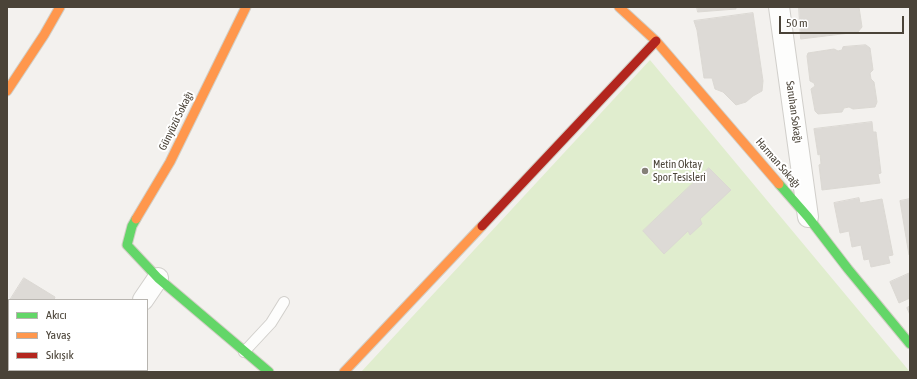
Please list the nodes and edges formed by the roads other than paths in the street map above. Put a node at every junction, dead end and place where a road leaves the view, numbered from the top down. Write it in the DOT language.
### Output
graph roads {
  1 [pos="60,7"];
  2 [pos="246,7"];
  3 [pos="618,7"];
  4 [pos="780,7"];
  5 [pos="656,41"];
  6 [pos="7,91"];
  7 [pos="808,217"];
  8 [pos="158,278"];
  9 [pos="144,299"];
  10 [pos="284,302"];
  11 [pos="910,344"];
  12 [pos="244,352"];
  13 [pos="268,372"];
  14 [pos="344,372"];
  1 -- 6 [label="street"];
  2 -- 8 [label="street, Günyüzü Sokağı"];
  3 -- 5 [label="street, Harman Sokağı"];
  4 -- 7 [label="street, Saruhan Sokağı"];
  5 -- 7 [label="street, Harman Sokağı"];
  5 -- 14 [label="street"];
  7 -- 11 [label="street, Harman Sokağı"];
  8 -- 9 [label="street"];
  8 -- 12 [label="street"];
  10 -- 12 [label="lane"];
  12 -- 13 [label="street"];
}
